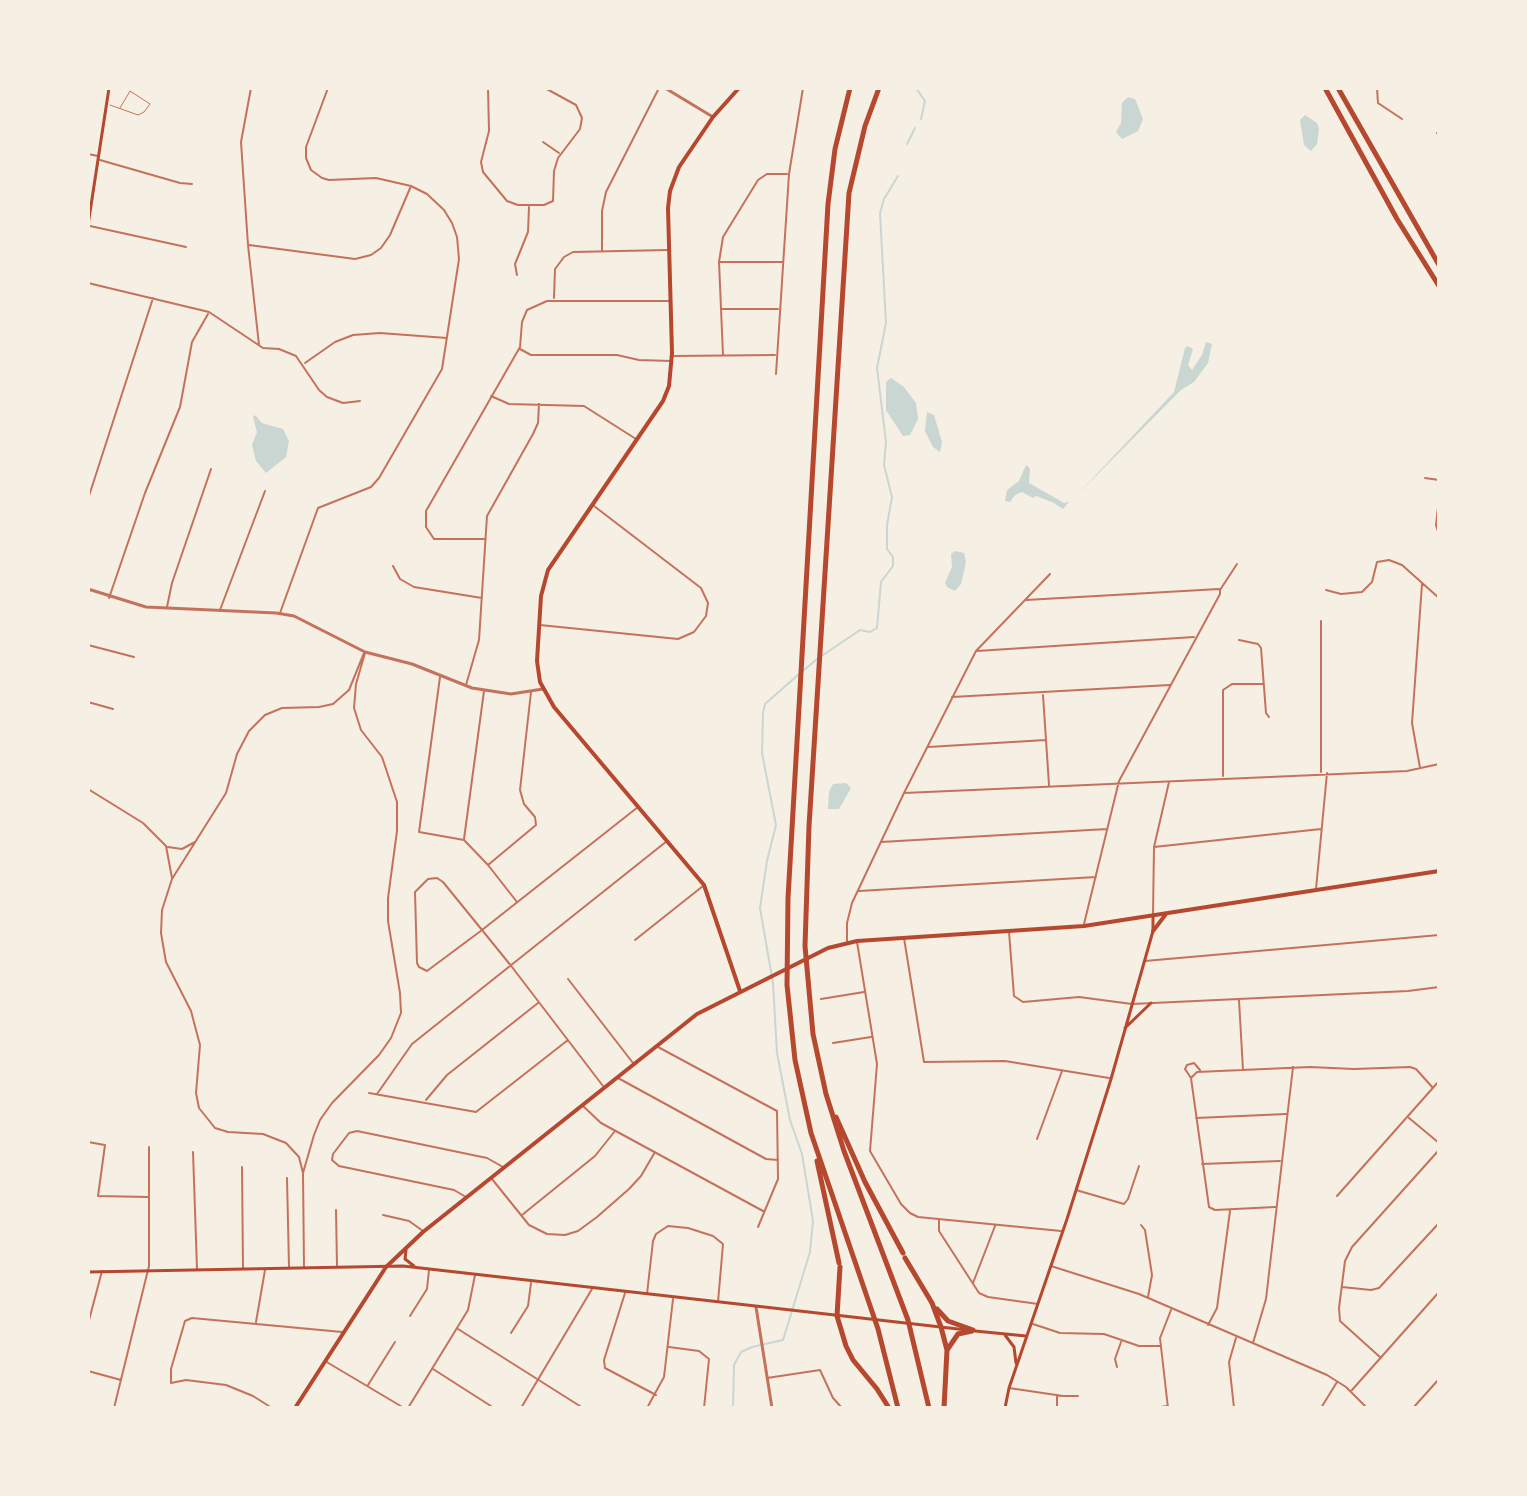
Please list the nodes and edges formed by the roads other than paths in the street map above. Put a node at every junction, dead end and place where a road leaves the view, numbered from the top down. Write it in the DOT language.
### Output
graph roads {
  1 [pos="109,88"];
  2 [pos="251,88"];
  3 [pos="328,88"];
  4 [pos="488,88"];
  5 [pos="545,88"];
  6 [pos="659,88"];
  7 [pos="739,88"];
  8 [pos="803,88"];
  9 [pos="850,88"];
  10 [pos="879,88"];
  11 [pos="1324,88"];
  12 [pos="1338,88"];
  13 [pos="1377,88"];
  14 [pos="669,89"];
  15 [pos="107,104"];
  16 [pos="120,108"];
  17 [pos="713,117"];
  18 [pos="1402,119"];
  19 [pos="543,142"];
  20 [pos="88,154"];
  21 [pos="560,154"];
  22 [pos="99,158"];
  23 [pos="789,174"];
  24 [pos="192,184"];
  25 [pos="411,186"];
  26 [pos="529,205"];
  27 [pos="88,225"];
  28 [pos="248,245"];
  29 [pos="186,247"];
  30 [pos="669,250"];
  31 [pos="602,251"];
  32 [pos="719,262"];
  33 [pos="783,262"];
  34 [pos="1439,265"];
  35 [pos="517,275"];
  36 [pos="88,283"];
  37 [pos="1439,286"];
  38 [pos="154,298"];
  39 [pos="554,301"];
  40 [pos="670,301"];
  41 [pos="721,309"];
  42 [pos="780,309"];
  43 [pos="209,312"];
  44 [pos="448,339"];
  45 [pos="259,346"];
  46 [pos="519,349"];
  47 [pos="723,355"];
  48 [pos="777,355"];
  49 [pos="672,359"];
  50 [pos="303,364"];
  51 [pos="776,374"];
  52 [pos="491,396"];
  53 [pos="360,401"];
  54 [pos="539,404"];
  55 [pos="637,440"];
  56 [pos="211,469"];
  57 [pos="1425,478"];
  58 [pos="1439,480"];
  59 [pos="265,491"];
  60 [pos="1439,498"];
  61 [pos="88,499"];
  62 [pos="593,505"];
  63 [pos="1439,535"];
  64 [pos="485,539"];
  65 [pos="1237,564"];
  66 [pos="393,566"];
  67 [pos="1050,574"];
  68 [pos="1422,584"];
  69 [pos="88,589"];
  70 [pos="1220,590"];
  71 [pos="1326,590"];
  72 [pos="109,598"];
  73 [pos="483,598"];
  74 [pos="1439,598"];
  75 [pos="1025,600"];
  76 [pos="167,608"];
  77 [pos="220,611"];
  78 [pos="280,613"];
  79 [pos="1321,621"];
  80 [pos="539,625"];
  81 [pos="1197,637"];
  82 [pos="1239,640"];
  83 [pos="88,645"];
  84 [pos="976,651"];
  85 [pos="365,652"];
  86 [pos="134,657"];
  87 [pos="440,677"];
  88 [pos="1263,684"];
  89 [pos="1171,685"];
  90 [pos="466,686"];
  91 [pos="543,689"];
  92 [pos="484,691"];
  93 [pos="531,692"];
  94 [pos="1043,693"];
  95 [pos="951,697"];
  96 [pos="88,702"];
  97 [pos="113,709"];
  98 [pos="1269,717"];
  99 [pos="1046,740"];
  100 [pos="927,747"];
  101 [pos="1439,764"];
  102 [pos="1420,769"];
  103 [pos="1327,773"];
  104 [pos="1321,774"];
  105 [pos="1223,777"];
  106 [pos="1169,780"];
  107 [pos="1119,782"];
  108 [pos="1049,786"];
  109 [pos="88,789"];
  110 [pos="904,793"];
  111 [pos="639,806"];
  112 [pos="1108,829"];
  113 [pos="1321,829"];
  114 [pos="198,840"];
  115 [pos="464,840"];
  116 [pos="667,841"];
  117 [pos="880,842"];
  118 [pos="166,846"];
  119 [pos="1154,847"];
  120 [pos="488,865"];
  121 [pos="1439,871"];
  122 [pos="1096,877"];
  123 [pos="172,879"];
  124 [pos="704,885"];
  125 [pos="1317,890"];
  126 [pos="858,891"];
  127 [pos="517,903"];
  128 [pos="1169,913"];
  129 [pos="1153,915"];
  130 [pos="1084,926"];
  131 [pos="482,930"];
  132 [pos="1153,931"];
  133 [pos="1009,932"];
  134 [pos="1439,935"];
  135 [pos="904,938"];
  136 [pos="635,940"];
  137 [pos="857,941"];
  138 [pos="847,942"];
  139 [pos="1144,961"];
  140 [pos="512,967"];
  141 [pos="568,979"];
  142 [pos="1439,987"];
  143 [pos="740,991"];
  144 [pos="865,992"];
  145 [pos="821,999"];
  146 [pos="1239,999"];
  147 [pos="539,1002"];
  148 [pos="1151,1003"];
  149 [pos="1132,1004"];
  150 [pos="1125,1028"];
  151 [pos="872,1037"];
  152 [pos="568,1040"];
  153 [pos="833,1043"];
  154 [pos="656,1046"];
  155 [pos="634,1064"];
  156 [pos="1293,1067"];
  157 [pos="1062,1070"];
  158 [pos="1243,1070"];
  159 [pos="1200,1071"];
  160 [pos="617,1078"];
  161 [pos="1191,1078"];
  162 [pos="1111,1079"];
  163 [pos="1439,1081"];
  164 [pos="604,1087"];
  165 [pos="1433,1088"];
  166 [pos="369,1093"];
  167 [pos="377,1094"];
  168 [pos="826,1094"];
  169 [pos="424,1103"];
  170 [pos="583,1105"];
  171 [pos="1287,1114"];
  172 [pos="1407,1117"];
  173 [pos="1195,1118"];
  174 [pos="616,1131"];
  175 [pos="811,1133"];
  176 [pos="1037,1139"];
  177 [pos="88,1142"];
  178 [pos="1439,1143"];
  179 [pos="149,1147"];
  180 [pos="1439,1150"];
  181 [pos="193,1152"];
  182 [pos="655,1152"];
  183 [pos="778,1160"];
  184 [pos="1281,1161"];
  185 [pos="1202,1164"];
  186 [pos="1139,1166"];
  187 [pos="242,1167"];
  188 [pos="504,1168"];
  189 [pos="303,1173"];
  190 [pos="287,1178"];
  191 [pos="492,1178"];
  192 [pos="1075,1190"];
  193 [pos="1337,1196"];
  194 [pos="148,1197"];
  195 [pos="467,1198"];
  196 [pos="1275,1207"];
  197 [pos="336,1210"];
  198 [pos="1230,1210"];
  199 [pos="764,1212"];
  200 [pos="383,1215"];
  201 [pos="521,1216"];
  202 [pos="939,1219"];
  203 [pos="1439,1223"];
  204 [pos="996,1225"];
  205 [pos="1141,1225"];
  206 [pos="758,1227"];
  207 [pos="1062,1231"];
  208 [pos="423,1232"];
  209 [pos="406,1248"];
  210 [pos="1050,1265"];
  211 [pos="337,1267"];
  212 [pos="386,1267"];
  213 [pos="417,1267"];
  214 [pos="304,1268"];
  215 [pos="243,1269"];
  216 [pos="266,1269"];
  217 [pos="290,1269"];
  218 [pos="429,1269"];
  219 [pos="197,1270"];
  220 [pos="102,1271"];
  221 [pos="148,1271"];
  222 [pos="88,1272"];
  223 [pos="475,1275"];
  224 [pos="531,1281"];
  225 [pos="973,1285"];
  226 [pos="1342,1287"];
  227 [pos="592,1288"];
  228 [pos="625,1292"];
  229 [pos="1439,1292"];
  230 [pos="647,1294"];
  231 [pos="673,1297"];
  232 [pos="1148,1298"];
  233 [pos="718,1303"];
  234 [pos="932,1303"];
  235 [pos="1038,1304"];
  236 [pos="756,1307"];
  237 [pos="1172,1308"];
  238 [pos="410,1316"];
  239 [pos="837,1316"];
  240 [pos="1032,1323"];
  241 [pos="88,1324"];
  242 [pos="256,1324"];
  243 [pos="1208,1325"];
  244 [pos="941,1327"];
  245 [pos="457,1329"];
  246 [pos="973,1330"];
  247 [pos="342,1332"];
  248 [pos="511,1333"];
  249 [pos="1005,1335"];
  250 [pos="1026,1336"];
  251 [pos="1236,1337"];
  252 [pos="1121,1341"];
  253 [pos="395,1342"];
  254 [pos="1253,1344"];
  255 [pos="1161,1346"];
  256 [pos="668,1347"];
  257 [pos="947,1350"];
  258 [pos="1381,1358"];
  259 [pos="324,1360"];
  260 [pos="1117,1367"];
  261 [pos="432,1368"];
  262 [pos="1015,1369"];
  263 [pos="88,1371"];
  264 [pos="767,1378"];
  265 [pos="1439,1379"];
  266 [pos="122,1380"];
  267 [pos="538,1380"];
  268 [pos="1337,1381"];
  269 [pos="367,1386"];
  270 [pos="1009,1388"];
  271 [pos="1350,1391"];
  272 [pos="656,1395"];
  273 [pos="1057,1395"];
  274 [pos="1078,1396"];
  275 [pos="296,1406"];
  276 [pos="1168,1407"];
  277 [pos="114,1408"];
  278 [pos="272,1408"];
  279 [pos="305,1408"];
  280 [pos="406,1408"];
  281 [pos="494,1408"];
  282 [pos="521,1408"];
  283 [pos="583,1408"];
  284 [pos="647,1408"];
  285 [pos="704,1408"];
  286 [pos="772,1408"];
  287 [pos="842,1408"];
  288 [pos="889,1408"];
  289 [pos="898,1408"];
  290 [pos="929,1408"];
  291 [pos="944,1408"];
  292 [pos="1005,1408"];
  293 [pos="1057,1408"];
  294 [pos="1154,1408"];
  295 [pos="1234,1408"];
  296 [pos="1321,1408"];
  297 [pos="1367,1408"];
  298 [pos="1413,1408"];
  1 -- 15 [label="main road"];
  2 -- 28 [label="street"];
  3 -- 25 [label="street"];
  4 -- 26 [label="street"];
  5 -- 21 [label="street"];
  6 -- 31 [label="street"];
  7 -- 17 [label="main road"];
  8 -- 23 [label="street"];
  9 -- 175 [label="highway"];
  10 -- 168 [label="highway"];
  11 -- 37 [label="highway"];
  12 -- 34 [label="highway"];
  13 -- 18 [label="street"];
  14 -- 17 [label="street"];
  15 -- 16 [label="lane"];
  15 -- 22 [label="main road"];
  16 -- 16 [label="lane"];
  17 -- 30 [label="main road"];
  19 -- 21 [label="street"];
  20 -- 22 [label="street"];
  21 -- 26 [label="street"];
  22 -- 24 [label="street"];
  22 -- 27 [label="main road"];
  23 -- 32 [label="street"];
  23 -- 33 [label="street"];
  25 -- 28 [label="street"];
  25 -- 44 [label="street"];
  26 -- 35 [label="street"];
  27 -- 29 [label="street"];
  28 -- 45 [label="street"];
  30 -- 31 [label="street"];
  30 -- 40 [label="main road"];
  31 -- 39 [label="street"];
  32 -- 33 [label="street"];
  32 -- 41 [label="street"];
  33 -- 42 [label="street"];
  36 -- 38 [label="street"];
  38 -- 43 [label="street"];
  38 -- 61 [label="street"];
  39 -- 40 [label="street"];
  39 -- 46 [label="street"];
  40 -- 49 [label="main road"];
  41 -- 42 [label="street"];
  41 -- 47 [label="street"];
  42 -- 48 [label="street"];
  43 -- 45 [label="street"];
  43 -- 72 [label="street"];
  44 -- 50 [label="street"];
  44 -- 78 [label="street"];
  45 -- 50 [label="street"];
  46 -- 49 [label="street"];
  46 -- 52 [label="street"];
  47 -- 48 [label="street"];
  47 -- 49 [label="street"];
  48 -- 51 [label="street"];
  49 -- 55 [label="main road"];
  50 -- 53 [label="street"];
  52 -- 54 [label="street"];
  52 -- 64 [label="street"];
  54 -- 55 [label="street"];
  54 -- 64 [label="street"];
  55 -- 62 [label="main road"];
  56 -- 76 [label="street"];
  57 -- 58 [label="street"];
  59 -- 77 [label="street"];
  60 -- 63 [label="street"];
  62 -- 80 [label="main road"];
  62 -- 80 [label="street"];
  64 -- 73 [label="street"];
  65 -- 70 [label="street"];
  66 -- 73 [label="street"];
  67 -- 75 [label="street"];
  68 -- 71 [label="street"];
  68 -- 74 [label="street"];
  68 -- 102 [label="street"];
  69 -- 72 [label="street"];
  70 -- 75 [label="street"];
  70 -- 81 [label="street"];
  72 -- 76 [label="street"];
  73 -- 90 [label="street"];
  75 -- 84 [label="street"];
  76 -- 77 [label="street"];
  77 -- 78 [label="street"];
  78 -- 85 [label="street"];
  79 -- 104 [label="street"];
  80 -- 91 [label="main road"];
  81 -- 84 [label="street"];
  81 -- 89 [label="street"];
  82 -- 88 [label="street"];
  83 -- 86 [label="street"];
  84 -- 95 [label="street"];
  85 -- 87 [label="street"];
  85 -- 114 [label="street"];
  85 -- 189 [label="street"];
  87 -- 90 [label="street"];
  87 -- 115 [label="street"];
  88 -- 98 [label="street"];
  88 -- 105 [label="street"];
  89 -- 94 [label="street"];
  89 -- 107 [label="street"];
  90 -- 92 [label="street"];
  91 -- 93 [label="street"];
  91 -- 111 [label="main road"];
  92 -- 93 [label="street"];
  92 -- 115 [label="street"];
  93 -- 120 [label="street"];
  94 -- 95 [label="street"];
  94 -- 99 [label="street"];
  95 -- 100 [label="street"];
  96 -- 97 [label="street"];
  99 -- 100 [label="street"];
  99 -- 108 [label="street"];
  100 -- 110 [label="street"];
  101 -- 102 [label="street"];
  102 -- 103 [label="street"];
  103 -- 104 [label="street"];
  103 -- 113 [label="street"];
  104 -- 105 [label="street"];
  105 -- 106 [label="street"];
  106 -- 107 [label="street"];
  106 -- 119 [label="street"];
  107 -- 108 [label="street"];
  107 -- 112 [label="street"];
  108 -- 110 [label="street"];
  109 -- 118 [label="street"];
  110 -- 117 [label="street"];
  111 -- 116 [label="main road"];
  111 -- 127 [label="street"];
  112 -- 117 [label="street"];
  112 -- 122 [label="street"];
  113 -- 119 [label="street"];
  113 -- 125 [label="street"];
  114 -- 118 [label="street"];
  114 -- 123 [label="street"];
  115 -- 120 [label="street"];
  116 -- 124 [label="main road"];
  116 -- 140 [label="street"];
  117 -- 126 [label="street"];
  118 -- 123 [label="street"];
  119 -- 129 [label="street"];
  120 -- 127 [label="street"];
  121 -- 125 [label="main road"];
  122 -- 126 [label="street"];
  122 -- 130 [label="street"];
  123 -- 189 [label="street"];
  124 -- 136 [label="street"];
  124 -- 143 [label="main road"];
  125 -- 128 [label="main road"];
  126 -- 138 [label="street"];
  127 -- 131 [label="street"];
  128 -- 129 [label="main road"];
  128 -- 132 [label="main road"];
  129 -- 130 [label="main road"];
  129 -- 132 [label="main road"];
  130 -- 133 [label="main road"];
  131 -- 131 [label="street"];
  131 -- 140 [label="street"];
  132 -- 139 [label="main road"];
  133 -- 135 [label="main road"];
  133 -- 149 [label="street"];
  134 -- 139 [label="street"];
  135 -- 137 [label="main road"];
  135 -- 157 [label="street"];
  137 -- 138 [label="main road"];
  137 -- 144 [label="street"];
  138 -- 143 [label="main road"];
  139 -- 149 [label="main road"];
  140 -- 147 [label="street"];
  140 -- 167 [label="street"];
  141 -- 155 [label="street"];
  142 -- 146 [label="street"];
  143 -- 154 [label="main road"];
  144 -- 145 [label="street"];
  144 -- 151 [label="street"];
  146 -- 148 [label="street"];
  146 -- 158 [label="street"];
  147 -- 152 [label="street"];
  147 -- 169 [label="street"];
  148 -- 149 [label="street"];
  148 -- 150 [label="main road"];
  149 -- 150 [label="main road"];
  150 -- 162 [label="main road"];
  151 -- 153 [label="street"];
  151 -- 202 [label="street"];
  152 -- 164 [label="street"];
  152 -- 169 [label="street"];
  154 -- 155 [label="main road"];
  154 -- 183 [label="street"];
  155 -- 160 [label="main road"];
  156 -- 158 [label="street"];
  156 -- 165 [label="street"];
  156 -- 171 [label="street"];
  157 -- 162 [label="street"];
  157 -- 176 [label="street"];
  158 -- 159 [label="street"];
  159 -- 161 [label="street"];
  159 -- 161 [label="street"];
  160 -- 164 [label="main road"];
  160 -- 183 [label="street"];
  161 -- 173 [label="street"];
  162 -- 192 [label="main road"];
  163 -- 165 [label="street"];
  164 -- 170 [label="main road"];
  165 -- 172 [label="street"];
  166 -- 167 [label="street"];
  167 -- 169 [label="street"];
  168 -- 234 [label="highway"];
  168 -- 290 [label="highway"];
  170 -- 174 [label="street"];
  170 -- 188 [label="main road"];
  171 -- 173 [label="street"];
  171 -- 184 [label="street"];
  172 -- 178 [label="street"];
  172 -- 193 [label="street"];
  173 -- 185 [label="street"];
  174 -- 182 [label="street"];
  174 -- 201 [label="street"];
  175 -- 239 [label="highway"];
  175 -- 289 [label="highway"];
  177 -- 194 [label="street"];
  179 -- 194 [label="street"];
  180 -- 226 [label="street"];
  181 -- 219 [label="street"];
  182 -- 199 [label="street"];
  182 -- 201 [label="street"];
  183 -- 199 [label="street"];
  184 -- 185 [label="street"];
  184 -- 196 [label="street"];
  185 -- 198 [label="street"];
  186 -- 192 [label="street"];
  187 -- 215 [label="street"];
  188 -- 191 [label="main road"];
  188 -- 195 [label="street"];
  189 -- 214 [label="street"];
  190 -- 217 [label="street"];
  191 -- 195 [label="main road"];
  191 -- 201 [label="street"];
  192 -- 207 [label="main road"];
  194 -- 221 [label="street"];
  195 -- 208 [label="main road"];
  196 -- 198 [label="street"];
  196 -- 254 [label="street"];
  197 -- 211 [label="street"];
  198 -- 243 [label="street"];
  199 -- 206 [label="street"];
  200 -- 208 [label="street"];
  202 -- 204 [label="street"];
  202 -- 225 [label="street"];
  203 -- 226 [label="street"];
  204 -- 207 [label="street"];
  204 -- 225 [label="street"];
  205 -- 232 [label="street"];
  207 -- 210 [label="main road"];
  208 -- 209 [label="main road"];
  209 -- 212 [label="main road"];
  209 -- 213 [label="main road"];
  210 -- 232 [label="street"];
  210 -- 235 [label="main road"];
  211 -- 212 [label="main road"];
  211 -- 214 [label="main road"];
  212 -- 213 [label="main road"];
  212 -- 247 [label="main road"];
  213 -- 218 [label="main road"];
  214 -- 217 [label="main road"];
  215 -- 216 [label="main road"];
  215 -- 219 [label="main road"];
  216 -- 217 [label="main road"];
  216 -- 242 [label="street"];
  218 -- 223 [label="main road"];
  218 -- 238 [label="street"];
  219 -- 221 [label="main road"];
  220 -- 221 [label="main road"];
  220 -- 222 [label="main road"];
  220 -- 241 [label="street"];
  221 -- 266 [label="street"];
  223 -- 224 [label="main road"];
  223 -- 245 [label="street"];
  224 -- 227 [label="main road"];
  224 -- 248 [label="street"];
  225 -- 235 [label="street"];
  226 -- 258 [label="street"];
  227 -- 228 [label="main road"];
  227 -- 267 [label="street"];
  228 -- 230 [label="main road"];
  228 -- 272 [label="street"];
  229 -- 258 [label="street"];
  230 -- 231 [label="main road"];
  230 -- 233 [label="street"];
  231 -- 233 [label="main road"];
  231 -- 256 [label="street"];
  232 -- 237 [label="street"];
  233 -- 236 [label="main road"];
  234 -- 244 [label="highway"];
  234 -- 246 [label="highway"];
  235 -- 240 [label="main road"];
  236 -- 239 [label="main road"];
  236 -- 264 [label="street"];
  237 -- 243 [label="street"];
  237 -- 255 [label="street"];
  239 -- 244 [label="main road"];
  239 -- 288 [label="highway"];
  240 -- 250 [label="main road"];
  240 -- 252 [label="street"];
  242 -- 247 [label="street"];
  242 -- 278 [label="street"];
  243 -- 251 [label="street"];
  244 -- 246 [label="main road"];
  244 -- 257 [label="highway"];
  245 -- 261 [label="street"];
  245 -- 267 [label="street"];
  246 -- 249 [label="main road"];
  246 -- 257 [label="highway"];
  247 -- 259 [label="main road"];
  249 -- 250 [label="main road"];
  249 -- 262 [label="main road"];
  250 -- 262 [label="main road"];
  251 -- 254 [label="street"];
  251 -- 295 [label="street"];
  252 -- 255 [label="street"];
  252 -- 260 [label="street"];
  253 -- 269 [label="street"];
  254 -- 268 [label="street"];
  255 -- 276 [label="street"];
  256 -- 272 [label="street"];
  256 -- 285 [label="street"];
  257 -- 291 [label="highway"];
  258 -- 271 [label="street"];
  259 -- 269 [label="street"];
  259 -- 275 [label="main road"];
  261 -- 280 [label="street"];
  261 -- 281 [label="street"];
  262 -- 270 [label="main road"];
  263 -- 266 [label="street"];
  264 -- 286 [label="street"];
  264 -- 287 [label="street"];
  265 -- 298 [label="street"];
  266 -- 277 [label="street"];
  267 -- 282 [label="street"];
  267 -- 283 [label="street"];
  268 -- 271 [label="street"];
  268 -- 296 [label="street"];
  269 -- 280 [label="street"];
  270 -- 273 [label="street"];
  270 -- 292 [label="main road"];
  271 -- 297 [label="street"];
  272 -- 284 [label="street"];
  273 -- 274 [label="street"];
  273 -- 293 [label="street"];
  275 -- 279 [label="street"];
  276 -- 294 [label="street"];
}
